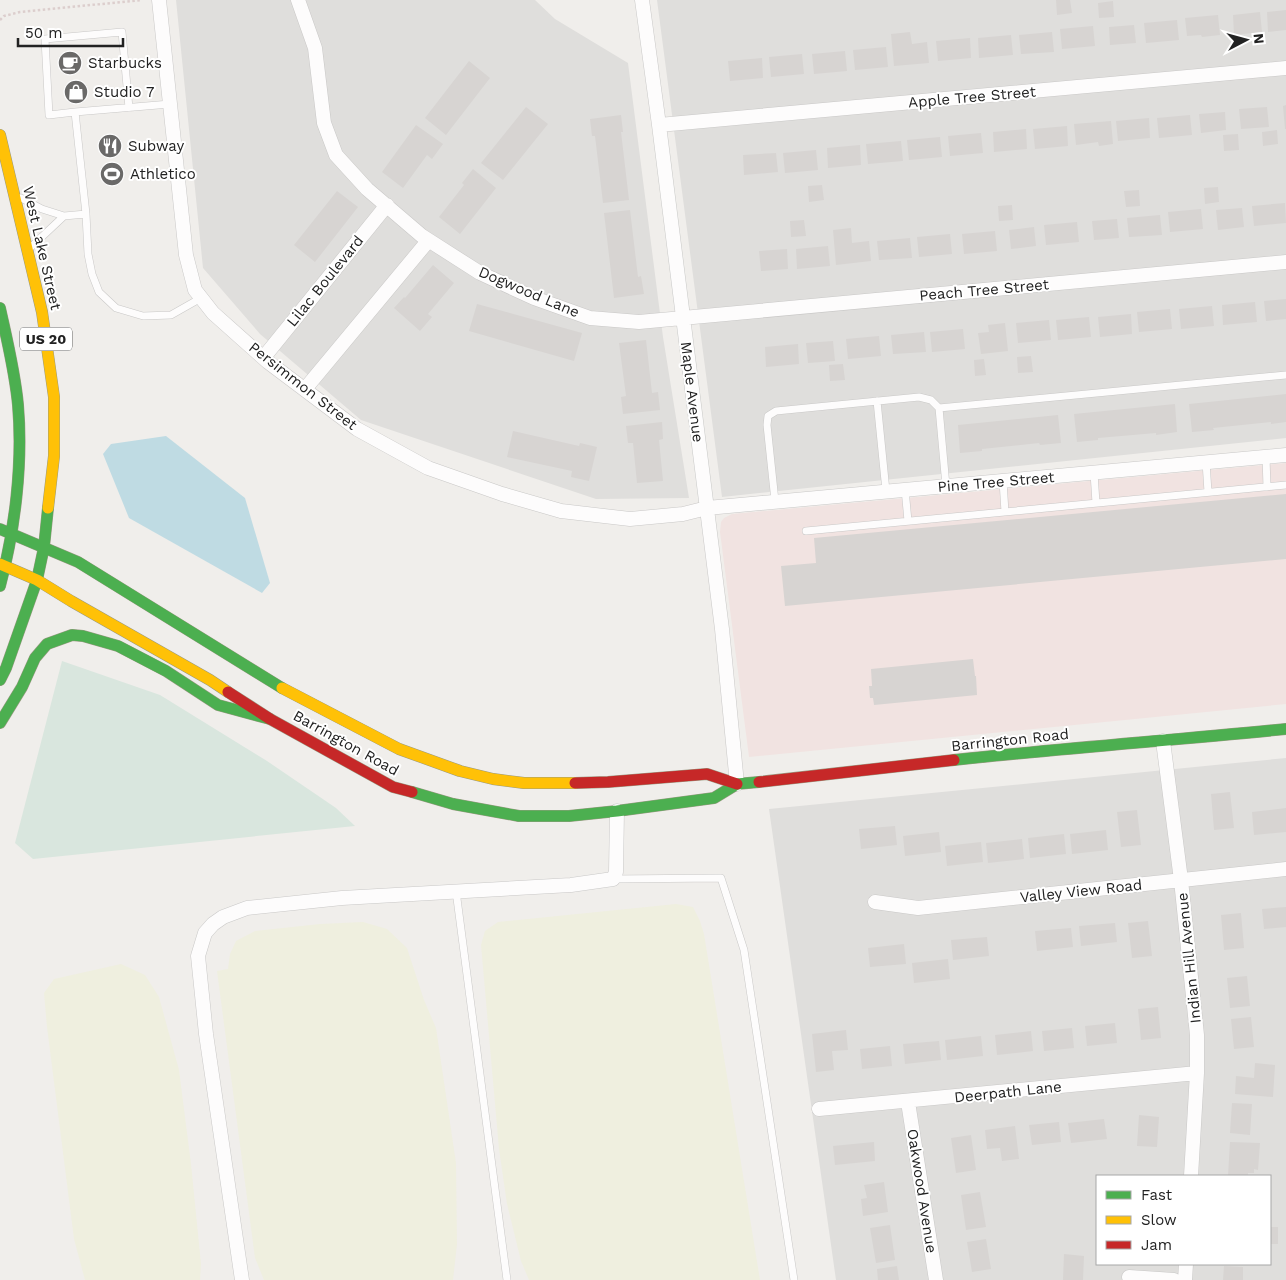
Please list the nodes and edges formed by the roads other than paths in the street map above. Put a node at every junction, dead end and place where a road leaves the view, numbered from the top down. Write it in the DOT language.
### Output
graph roads {
  1 [pos="160,0"];
  2 [pos="298,0"];
  3 [pos="642,0"];
  4 [pos="1286,68"];
  5 [pos="170,104"];
  6 [pos="129,108"];
  7 [pos="75,112"];
  8 [pos="659,125"];
  9 [pos="0,135"];
  10 [pos="14,194"];
  11 [pos="387,206"];
  12 [pos="86,214"];
  13 [pos="64,216"];
  14 [pos="428,241"];
  15 [pos="27,251"];
  16 [pos="1286,262"];
  17 [pos="201,298"];
  18 [pos="0,308"];
  19 [pos="683,318"];
  20 [pos="264,357"];
  21 [pos="1286,375"];
  22 [pos="305,389"];
  23 [pos="877,401"];
  24 [pos="939,408"];
  25 [pos="1286,455"];
  26 [pos="1266,457"];
  27 [pos="1206,462"];
  28 [pos="1094,473"];
  29 [pos="1003,481"];
  30 [pos="1286,485"];
  31 [pos="946,486"];
  32 [pos="1267,487"];
  33 [pos="905,489"];
  34 [pos="886,491"];
  35 [pos="1208,492"];
  36 [pos="775,501"];
  37 [pos="1096,503"];
  38 [pos="707,508"];
  39 [pos="1005,512"];
  40 [pos="908,521"];
  41 [pos="0,529"];
  42 [pos="806,530"];
  43 [pos="12,534"];
  44 [pos="44,546"];
  45 [pos="3,566"];
  46 [pos="37,580"];
  47 [pos="0,586"];
  48 [pos="0,680"];
  49 [pos="270,718"];
  50 [pos="0,723"];
  51 [pos="1286,729"];
  52 [pos="1163,741"];
  53 [pos="737,784"];
  54 [pos="617,811"];
  55 [pos="1286,869"];
  56 [pos="613,879"];
  57 [pos="1181,880"];
  58 [pos="456,891"];
  59 [pos="876,902"];
  60 [pos="1197,1073"];
  61 [pos="908,1102"];
  62 [pos="819,1110"];
  63 [pos="1191,1175"];
  64 [pos="1186,1265"];
  65 [pos="1129,1277"];
  66 [pos="242,1280"];
  67 [pos="507,1280"];
  68 [pos="794,1280"];
  69 [pos="936,1280"];
  70 [pos="1174,1280"];
  71 [pos="1185,1280"];
  1 -- 5 [label="street, Persimmon Street"];
  2 -- 11 [label="street, Dogwood Lane"];
  3 -- 8 [label="street, Maple Avenue"];
  4 -- 8 [label="street, Apple Tree Street"];
  5 -- 6 [label="lane"];
  5 -- 17 [label="street, Persimmon Street"];
  6 -- 7 [label="lane"];
  6 -- 7 [label="lane"];
  7 -- 12 [label="lane"];
  8 -- 19 [label="street, Maple Avenue"];
  9 -- 10 [label="main road, West Lake Street / US 20"];
  10 -- 13 [label="lane"];
  10 -- 15 [label="main road, West Lake Street / US 20"];
  11 -- 14 [label="street, Dogwood Lane"];
  11 -- 20 [label="street, Lilac Boulevard"];
  12 -- 13 [label="lane"];
  12 -- 17 [label="lane"];
  13 -- 15 [label="lane"];
  14 -- 19 [label="street, Dogwood Lane"];
  14 -- 22 [label="street"];
  15 -- 44 [label="main road, West Lake Street / US 20"];
  16 -- 19 [label="street, Peach Tree Street"];
  17 -- 20 [label="street, Persimmon Street"];
  18 -- 43 [label="main road, US 20"];
  19 -- 38 [label="street, Maple Avenue"];
  20 -- 22 [label="street, Persimmon Street"];
  21 -- 24 [label="lane"];
  22 -- 38 [label="street, Persimmon Street"];
  23 -- 24 [label="lane"];
  23 -- 34 [label="lane"];
  23 -- 36 [label="lane"];
  24 -- 31 [label="lane"];
  25 -- 26 [label="street, Pine Tree Street"];
  26 -- 27 [label="street, Pine Tree Street"];
  26 -- 32 [label="lane"];
  27 -- 28 [label="street, Pine Tree Street"];
  27 -- 35 [label="lane"];
  28 -- 29 [label="street, Pine Tree Street"];
  28 -- 37 [label="lane"];
  29 -- 31 [label="street, Pine Tree Street"];
  29 -- 39 [label="lane"];
  30 -- 32 [label="lane"];
  31 -- 33 [label="street, Pine Tree Street"];
  32 -- 35 [label="lane"];
  33 -- 34 [label="street, Pine Tree Street"];
  33 -- 40 [label="lane"];
  34 -- 36 [label="street, Pine Tree Street"];
  35 -- 37 [label="lane"];
  36 -- 38 [label="street, Pine Tree Street"];
  37 -- 39 [label="lane"];
  38 -- 53 [label="street, Maple Avenue"];
  39 -- 40 [label="lane"];
  40 -- 42 [label="lane"];
  41 -- 43 [label="main road, Barrington Road"];
  43 -- 44 [label="main road, Barrington Road"];
  43 -- 45 [label="main road, US 20"];
  44 -- 46 [label="main road, US 20"];
  44 -- 53 [label="main road, Barrington Road"];
  45 -- 46 [label="main road, Barrington Road"];
  45 -- 47 [label="main road, US 20"];
  46 -- 48 [label="main road, US 20"];
  46 -- 49 [label="main road, Barrington Road"];
  49 -- 50 [label="main road"];
  49 -- 54 [label="main road, Barrington Road"];
  51 -- 52 [label="main road, Barrington Road"];
  52 -- 53 [label="main road, Barrington Road"];
  52 -- 57 [label="street, Indian Hill Avenue"];
  53 -- 54 [label="main road, Barrington Road"];
  54 -- 56 [label="street"];
  55 -- 57 [label="street, Valley View Road"];
  56 -- 58 [label="street"];
  56 -- 68 [label="lane"];
  57 -- 59 [label="street, Valley View Road"];
  57 -- 60 [label="street, Indian Hill Avenue"];
  58 -- 66 [label="street"];
  58 -- 67 [label="lane"];
  60 -- 61 [label="street, Deerpath Lane"];
  60 -- 63 [label="street, Indian Hill Avenue"];
  61 -- 62 [label="street, Deerpath Lane"];
  61 -- 69 [label="street, Oakwood Avenue"];
  64 -- 71 [label="street"];
  65 -- 70 [label="street"];
}
